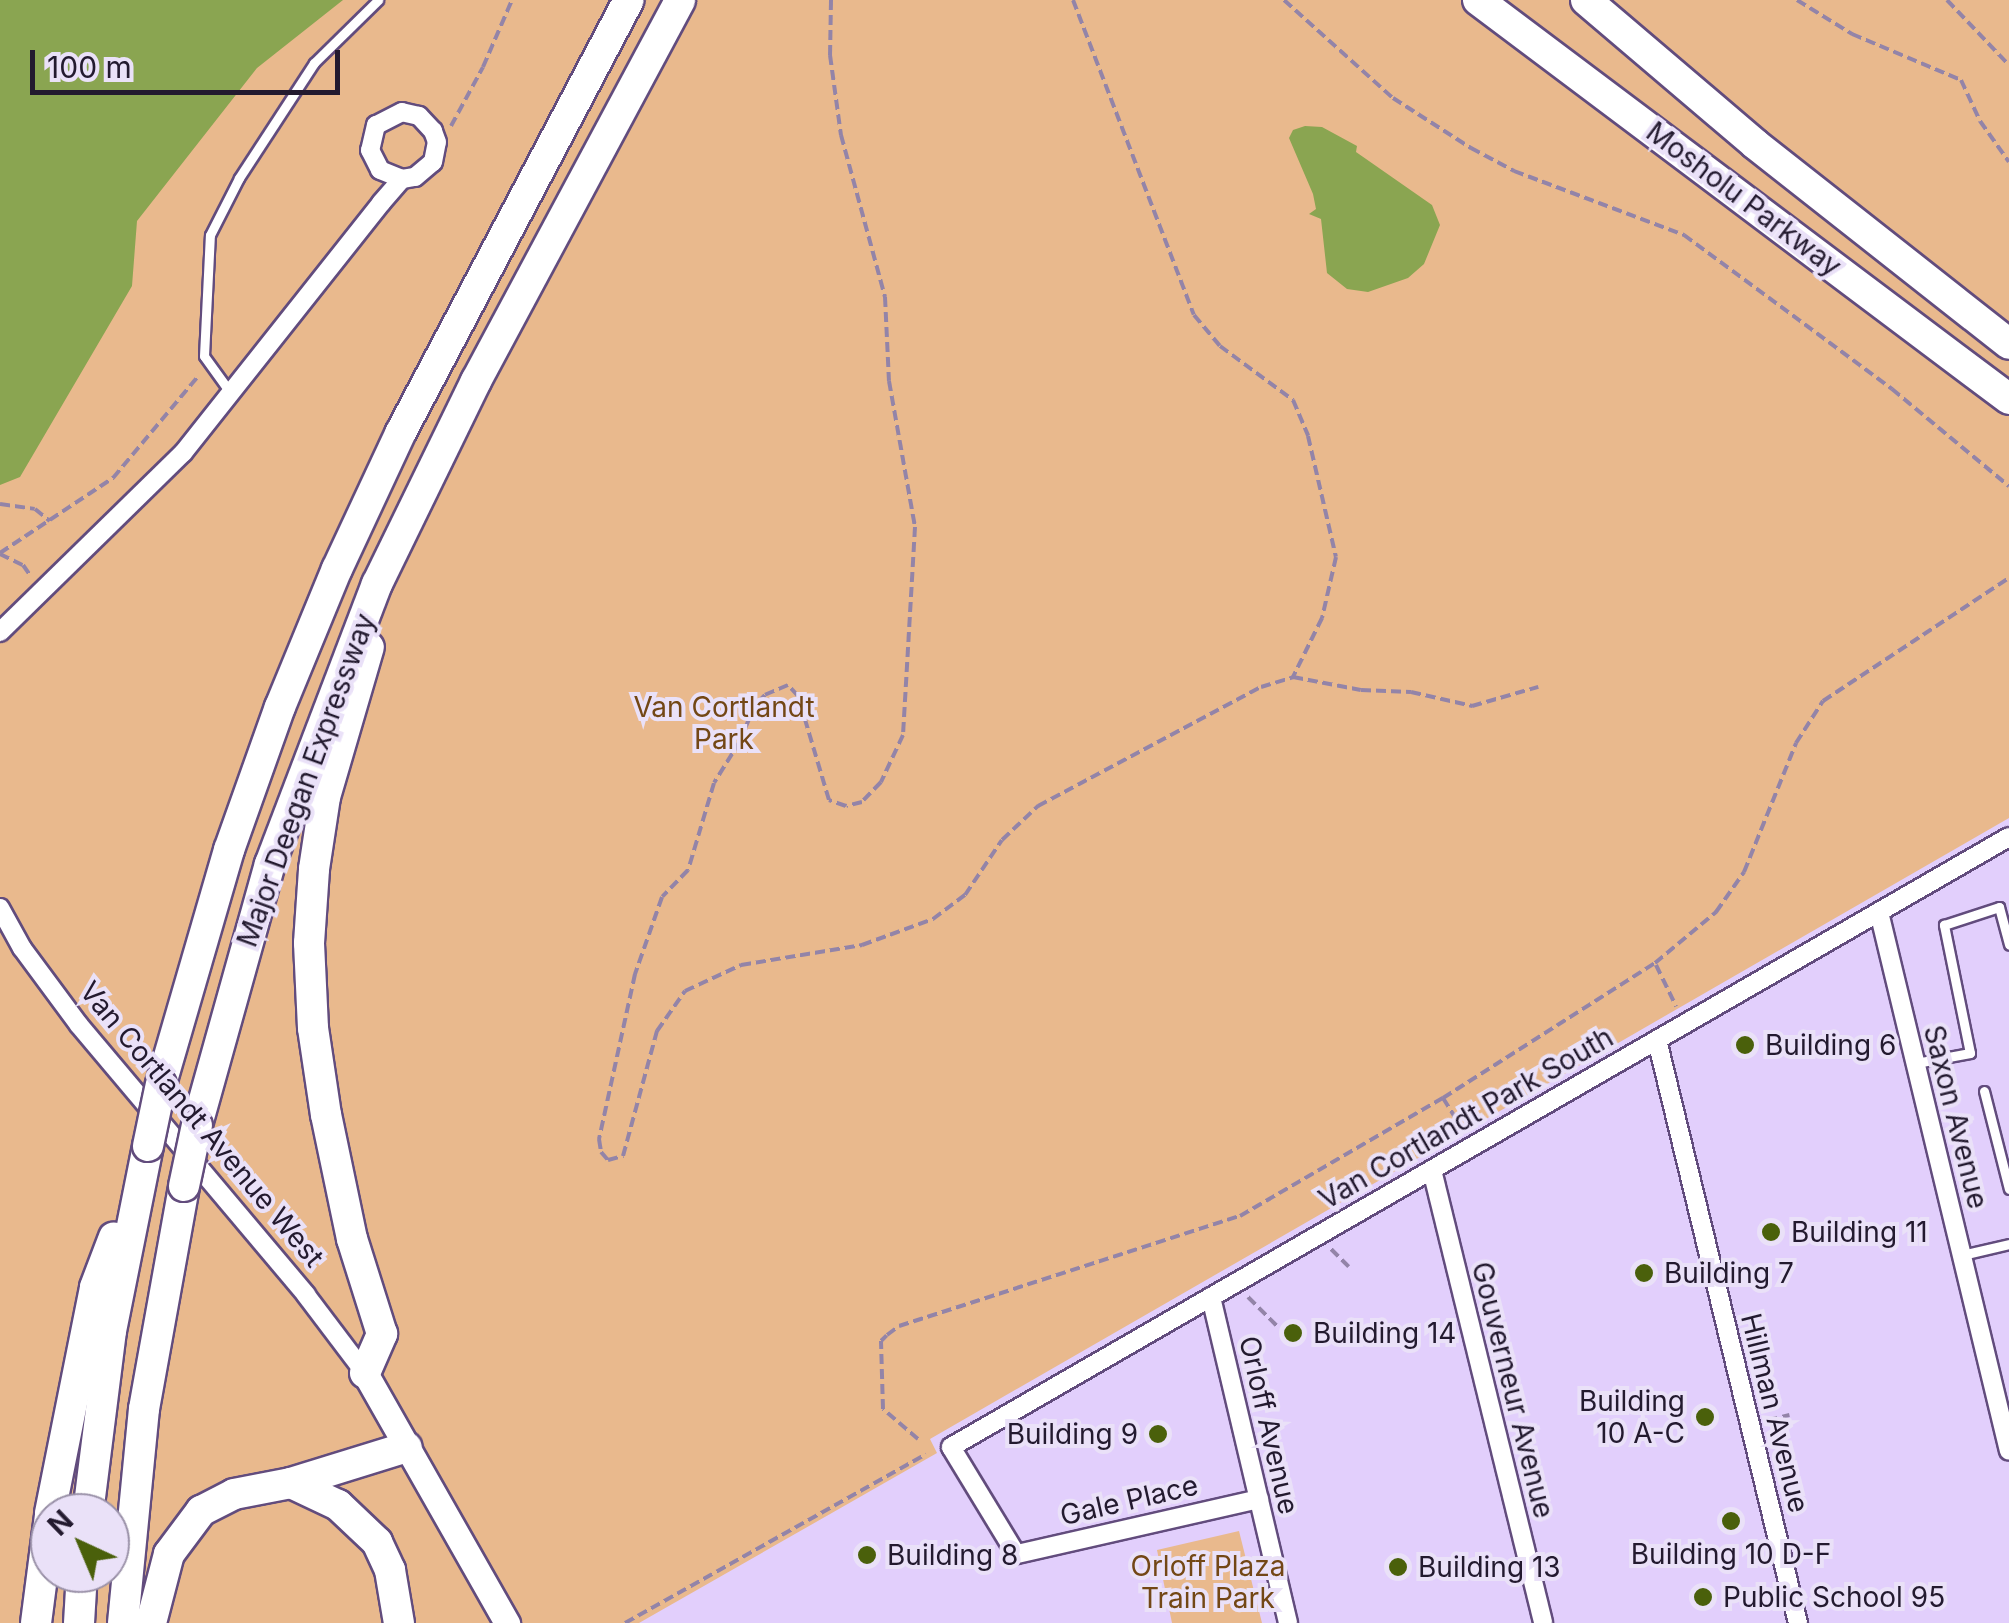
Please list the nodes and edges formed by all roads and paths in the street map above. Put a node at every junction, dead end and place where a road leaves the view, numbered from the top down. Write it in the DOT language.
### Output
graph roads {
  1 [pos="378,0"];
  2 [pos="626,0"];
  3 [pos="680,0"];
  4 [pos="695,0"];
  5 [pos="831,0"];
  6 [pos="1073,0"];
  7 [pos="1284,0"];
  8 [pos="1478,0"];
  9 [pos="1586,0"];
  10 [pos="1797,0"];
  11 [pos="1948,0"];
  12 [pos="652,55"];
  13 [pos="2009,65"];
  14 [pos="2009,162"];
  15 [pos="402,180"];
  16 [pos="2009,344"];
  17 [pos="204,356"];
  18 [pos="232,394"];
  19 [pos="2009,399"];
  20 [pos="2009,486"];
  21 [pos="0,504"];
  22 [pos="409,515"];
  23 [pos="50,521"];
  24 [pos="0,553"];
  25 [pos="23,565"];
  26 [pos="2009,578"];
  27 [pos="0,632"];
  28 [pos="1292,677"];
  29 [pos="1538,687"];
  30 [pos="2009,837"];
  31 [pos="0,908"];
  32 [pos="1879,912"];
  33 [pos="2009,945"];
  34 [pos="1655,963"];
  35 [pos="1685,1024"];
  36 [pos="1658,1040"];
  37 [pos="1915,1064"];
  38 [pos="1984,1091"];
  39 [pos="1443,1098"];
  40 [pos="1472,1146"];
  41 [pos="1432,1170"];
  42 [pos="139,1184"];
  43 [pos="2009,1189"];
  44 [pos="1317,1236"];
  45 [pos="2009,1244"];
  46 [pos="1962,1254"];
  47 [pos="1349,1267"];
  48 [pos="1232,1285"];
  49 [pos="1210,1298"];
  50 [pos="1276,1326"];
  51 [pos="365,1374"];
  52 [pos="1789,1415"];
  53 [pos="1768,1420"];
  54 [pos="918,1439"];
  55 [pos="407,1446"];
  56 [pos="951,1447"];
  57 [pos="2009,1451"];
  58 [pos="926,1454"];
  59 [pos="291,1483"];
  60 [pos="54,1493"];
  61 [pos="91,1493"];
  62 [pos="1259,1499"];
  63 [pos="40,1593"];
  64 [pos="81,1593"];
  65 [pos="36,1623"];
  66 [pos="79,1623"];
  67 [pos="124,1623"];
  68 [pos="151,1623"];
  69 [pos="400,1623"];
  70 [pos="507,1623"];
  71 [pos="626,1623"];
  72 [pos="1288,1623"];
  73 [pos="1543,1623"];
  74 [pos="1798,1623"];
  1 -- 17 [label="lane"];
  2 -- 42 [label="highway, Major Deegan Expressway, bridge"];
  3 -- 12 [label="highway, Major Deegan Expressway"];
  4 -- 12 [label="highway"];
  5 -- 28 [label="path"];
  6 -- 28 [label="path"];
  7 -- 20 [label="path"];
  8 -- 19 [label="highway, Mosholu Parkway"];
  9 -- 16 [label="highway, Mosholu Parkway"];
  10 -- 14 [label="path"];
  11 -- 13 [label="path"];
  12 -- 22 [label="highway, Major Deegan Expressway"];
  15 -- 18 [label="street"];
  17 -- 18 [label="lane"];
  17 -- 23 [label="path"];
  18 -- 27 [label="street"];
  21 -- 23 [label="path"];
  22 -- 51 [label="highway"];
  22 -- 67 [label="highway, Major Deegan Expressway, bridge"];
  23 -- 24 [label="path"];
  24 -- 25 [label="path"];
  26 -- 34 [label="path"];
  28 -- 29 [label="path"];
  30 -- 32 [label="street, Van Cortlandt Park South"];
  31 -- 51 [label="street, Van Cortlandt Avenue West"];
  32 -- 35 [label="street, Van Cortlandt Park South"];
  32 -- 37 [label="street, Saxon Avenue"];
  33 -- 37 [label="lane"];
  34 -- 35 [label="path"];
  34 -- 39 [label="path"];
  35 -- 36 [label="street, Van Cortlandt Park South"];
  36 -- 40 [label="street, Van Cortlandt Park South"];
  36 -- 74 [label="street, Hillman Avenue"];
  37 -- 46 [label="street, Saxon Avenue"];
  38 -- 43 [label="lane"];
  39 -- 40 [label="path"];
  39 -- 54 [label="path"];
  40 -- 41 [label="street, Van Cortlandt Park South"];
  41 -- 44 [label="street, Van Cortlandt Park South"];
  41 -- 73 [label="street, Gouverneur Avenue"];
  42 -- 60 [label="highway"];
  42 -- 61 [label="highway, Major Deegan Expressway"];
  44 -- 47 [label="path"];
  44 -- 48 [label="street, Van Cortlandt Park South"];
  45 -- 46 [label="lane"];
  46 -- 57 [label="street, Saxon Avenue"];
  48 -- 49 [label="street, Van Cortlandt Park South"];
  48 -- 50 [label="path"];
  49 -- 56 [label="street, Van Cortlandt Park South"];
  49 -- 62 [label="street, Orloff Avenue"];
  51 -- 55 [label="main road"];
  52 -- 53 [label="path"];
  55 -- 59 [label="highway"];
  55 -- 70 [label="main road"];
  56 -- 62 [label="street, Gale Place"];
  58 -- 71 [label="path"];
  59 -- 68 [label="highway"];
  59 -- 69 [label="highway"];
  62 -- 72 [label="street, Orloff Avenue"];
  63 -- 65 [label="highway"];
  64 -- 66 [label="highway"];
}
